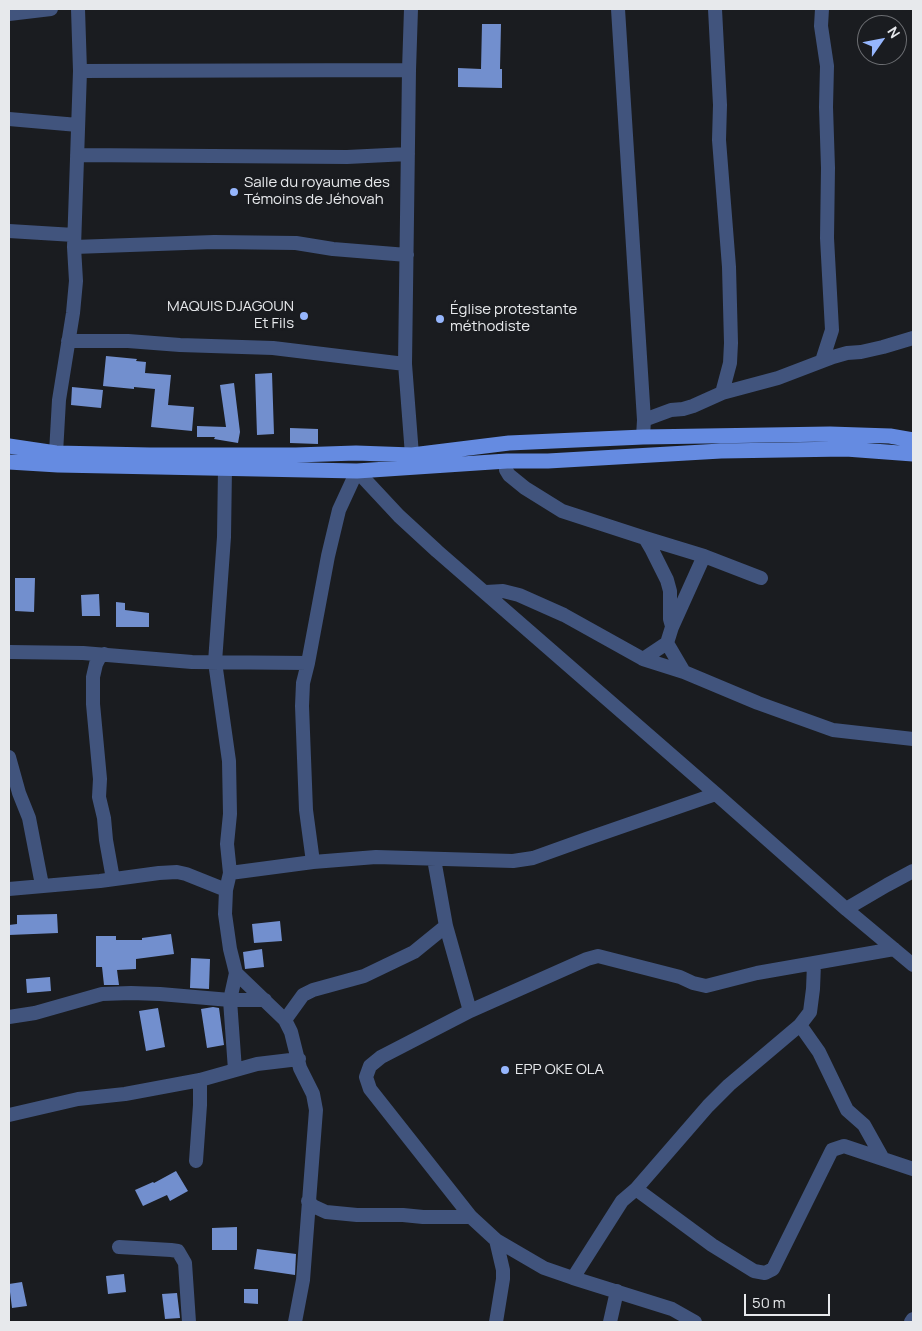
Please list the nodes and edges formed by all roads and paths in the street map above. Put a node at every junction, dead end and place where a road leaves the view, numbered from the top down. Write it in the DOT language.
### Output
graph roads {
  1 [pos="51,9"];
  2 [pos="78,9"];
  3 [pos="411,9"];
  4 [pos="618,9"];
  5 [pos="715,9"];
  6 [pos="822,9"];
  7 [pos="9,14"];
  8 [pos="409,70"];
  9 [pos="80,71"];
  10 [pos="9,119"];
  11 [pos="78,125"];
  12 [pos="408,154"];
  13 [pos="76,156"];
  14 [pos="9,231"];
  15 [pos="74,241"];
  16 [pos="407,255"];
  17 [pos="832,330"];
  18 [pos="913,338"];
  19 [pos="68,341"];
  20 [pos="847,353"];
  21 [pos="822,361"];
  22 [pos="405,364"];
  23 [pos="722,393"];
  24 [pos="644,420"];
  25 [pos="643,438"];
  26 [pos="913,440"];
  27 [pos="9,446"];
  28 [pos="56,453"];
  29 [pos="913,454"];
  30 [pos="412,455"];
  31 [pos="507,461"];
  32 [pos="9,462"];
  33 [pos="225,468"];
  34 [pos="357,472"];
  35 [pos="644,538"];
  36 [pos="704,556"];
  37 [pos="761,578"];
  38 [pos="486,592"];
  39 [pos="672,627"];
  40 [pos="667,643"];
  41 [pos="9,652"];
  42 [pos="104,654"];
  43 [pos="643,659"];
  44 [pos="215,662"];
  45 [pos="308,663"];
  46 [pos="684,672"];
  47 [pos="913,739"];
  48 [pos="9,757"];
  49 [pos="716,794"];
  50 [pos="434,859"];
  51 [pos="313,862"];
  52 [pos="913,871"];
  53 [pos="230,873"];
  54 [pos="114,879"];
  55 [pos="42,885"];
  56 [pos="9,889"];
  57 [pos="226,890"];
  58 [pos="846,909"];
  59 [pos="446,926"];
  60 [pos="894,949"];
  61 [pos="814,964"];
  62 [pos="913,965"];
  63 [pos="236,973"];
  64 [pos="230,1000"];
  65 [pos="264,1000"];
  66 [pos="470,1011"];
  67 [pos="9,1016"];
  68 [pos="286,1020"];
  69 [pos="800,1025"];
  70 [pos="299,1060"];
  71 [pos="235,1070"];
  72 [pos="200,1080"];
  73 [pos="9,1115"];
  74 [pos="883,1159"];
  75 [pos="196,1161"];
  76 [pos="913,1169"];
  77 [pos="636,1189"];
  78 [pos="308,1201"];
  79 [pos="472,1217"];
  80 [pos="496,1240"];
  81 [pos="119,1247"];
  82 [pos="573,1278"];
  83 [pos="617,1291"];
  84 [pos="913,1319"];
  85 [pos="189,1322"];
  86 [pos="296,1322"];
  87 [pos="496,1322"];
  88 [pos="610,1322"];
  89 [pos="695,1322"];
  90 [pos="911,1322"];
  1 -- 7 [label="street"];
  2 -- 9 [label="street"];
  3 -- 8 [label="street"];
  4 -- 24 [label="street"];
  5 -- 23 [label="street"];
  6 -- 17 [label="street"];
  8 -- 9 [label="street"];
  8 -- 12 [label="street"];
  9 -- 11 [label="street"];
  10 -- 11 [label="street"];
  11 -- 13 [label="street"];
  12 -- 13 [label="street"];
  12 -- 16 [label="street"];
  13 -- 15 [label="street"];
  14 -- 15 [label="street"];
  15 -- 16 [label="street"];
  15 -- 19 [label="street"];
  16 -- 22 [label="street"];
  17 -- 20 [label="street"];
  17 -- 21 [label="street"];
  18 -- 20 [label="street"];
  19 -- 22 [label="street"];
  19 -- 28 [label="street"];
  20 -- 21 [label="street"];
  21 -- 23 [label="street"];
  22 -- 30 [label="street"];
  23 -- 24 [label="street"];
  24 -- 25 [label="street"];
  25 -- 26 [label="main road"];
  25 -- 30 [label="main road"];
  27 -- 28 [label="main road"];
  28 -- 30 [label="main road"];
  29 -- 31 [label="main road"];
  31 -- 34 [label="main road"];
  31 -- 35 [label="street"];
  32 -- 33 [label="main road"];
  33 -- 34 [label="main road"];
  33 -- 44 [label="street"];
  34 -- 38 [label="street"];
  34 -- 45 [label="street"];
  35 -- 36 [label="street"];
  35 -- 39 [label="street"];
  36 -- 37 [label="street"];
  36 -- 39 [label="street"];
  38 -- 43 [label="street"];
  38 -- 49 [label="street"];
  39 -- 40 [label="street"];
  40 -- 43 [label="street"];
  40 -- 46 [label="street"];
  41 -- 42 [label="street"];
  42 -- 44 [label="street"];
  42 -- 54 [label="street"];
  43 -- 46 [label="street"];
  44 -- 45 [label="street"];
  44 -- 53 [label="street"];
  45 -- 51 [label="street"];
  46 -- 47 [label="street"];
  48 -- 55 [label="street"];
  49 -- 50 [label="street"];
  49 -- 58 [label="street"];
  50 -- 51 [label="street"];
  50 -- 59 [label="street"];
  51 -- 53 [label="street"];
  52 -- 58 [label="street"];
  53 -- 57 [label="street"];
  54 -- 55 [label="street"];
  54 -- 57 [label="street"];
  55 -- 56 [label="street"];
  57 -- 63 [label="street"];
  58 -- 60 [label="street"];
  59 -- 66 [label="street"];
  59 -- 68 [label="street"];
  60 -- 61 [label="street"];
  60 -- 62 [label="street"];
  61 -- 66 [label="street"];
  61 -- 69 [label="street"];
  63 -- 64 [label="street"];
  63 -- 65 [label="street"];
  64 -- 65 [label="street"];
  64 -- 67 [label="street"];
  64 -- 71 [label="street"];
  65 -- 68 [label="street"];
  66 -- 79 [label="street"];
  68 -- 70 [label="street"];
  69 -- 74 [label="street"];
  69 -- 77 [label="street"];
  70 -- 71 [label="street"];
  70 -- 78 [label="street"];
  71 -- 72 [label="street"];
  72 -- 73 [label="street"];
  72 -- 75 [label="street"];
  74 -- 76 [label="street"];
  74 -- 77 [label="street"];
  77 -- 82 [label="street"];
  78 -- 79 [label="street"];
  78 -- 86 [label="street"];
  79 -- 80 [label="street"];
  80 -- 82 [label="street"];
  80 -- 87 [label="street"];
  81 -- 85 [label="street"];
  82 -- 83 [label="street"];
  83 -- 88 [label="street"];
  83 -- 89 [label="street"];
  84 -- 90 [label="street"];
}
